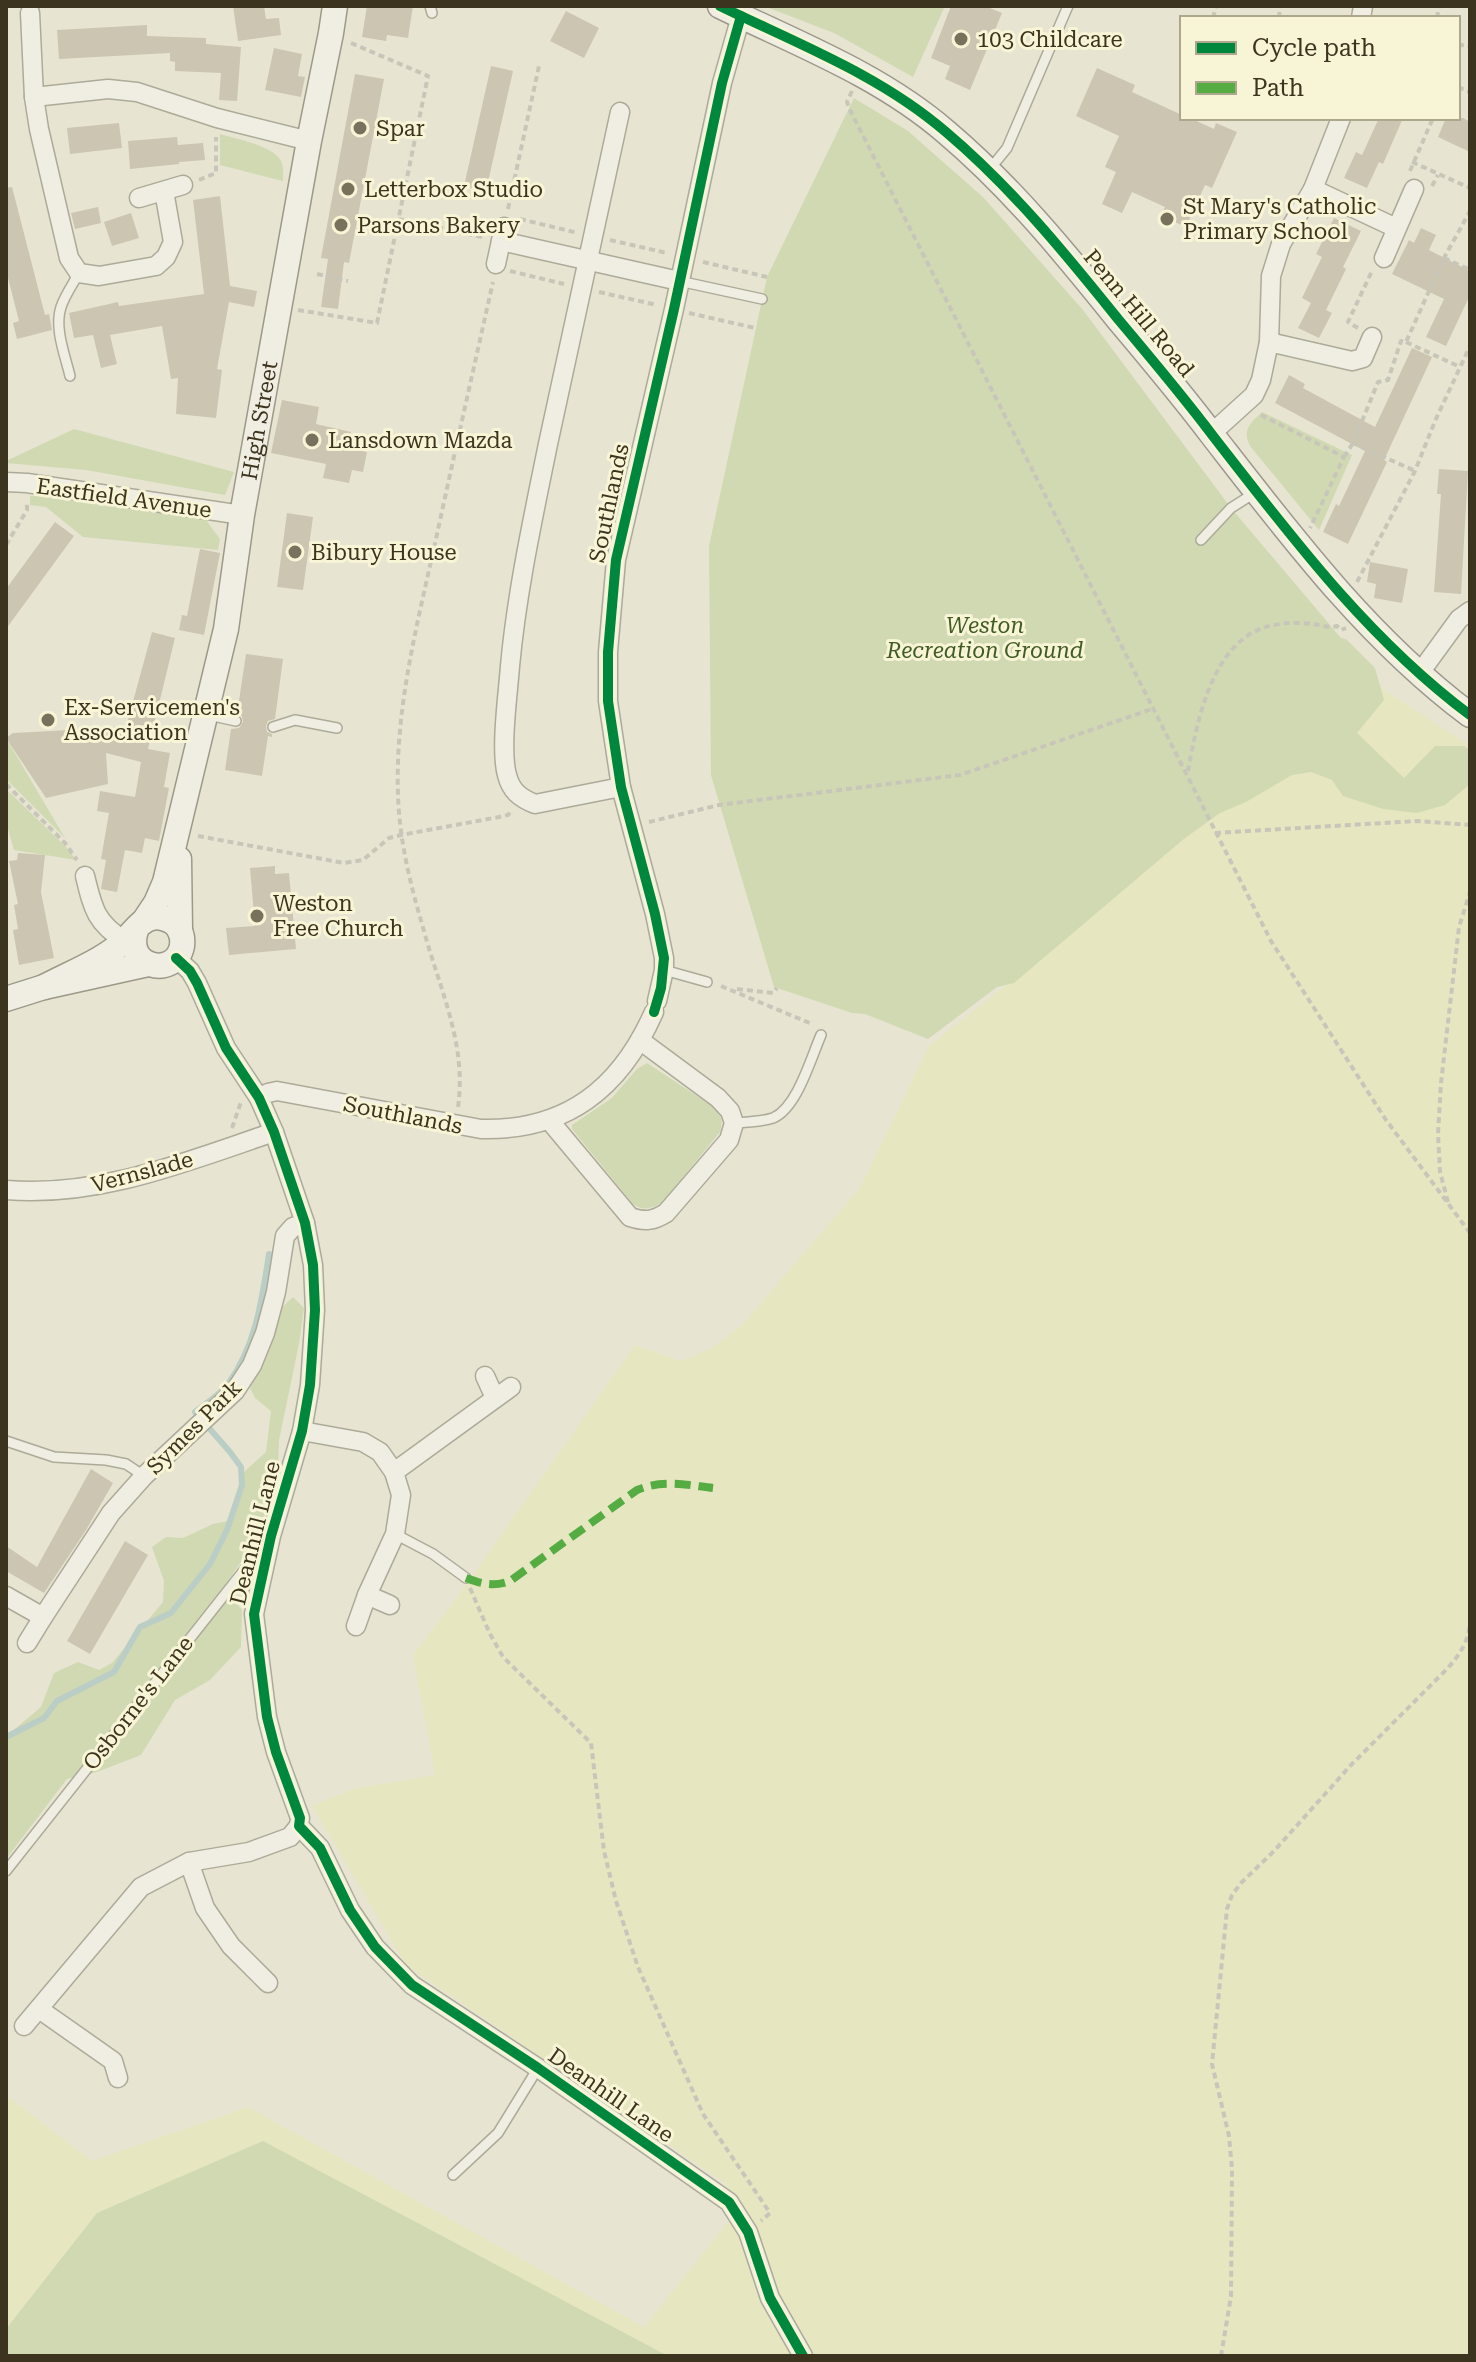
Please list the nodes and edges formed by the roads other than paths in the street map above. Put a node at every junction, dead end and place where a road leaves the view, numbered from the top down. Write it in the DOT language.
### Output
graph roads {
  1 [pos="335,6"];
  2 [pos="1068,6"];
  3 [pos="731,11"];
  4 [pos="30,13"];
  5 [pos="34,97"];
  6 [pos="620,112"];
  7 [pos="1340,120"];
  8 [pos="309,141"];
  9 [pos="988,172"];
  10 [pos="183,185"];
  11 [pos="1313,189"];
  12 [pos="1414,189"];
  13 [pos="164,191"];
  14 [pos="139,198"];
  15 [pos="1396,228"];
  16 [pos="1384,258"];
  17 [pos="589,260"];
  18 [pos="496,266"];
  19 [pos="79,273"];
  20 [pos="679,281"];
  21 [pos="762,299"];
  22 [pos="1372,337"];
  23 [pos="1269,342"];
  24 [pos="70,376"];
  25 [pos="1212,433"];
  26 [pos="6,482"];
  27 [pos="1256,492"];
  28 [pos="242,515"];
  29 [pos="1201,540"];
  30 [pos="1470,611"];
  31 [pos="1419,674"];
  32 [pos="204,714"];
  33 [pos="1470,715"];
  34 [pos="236,721"];
  35 [pos="273,727"];
  36 [pos="337,728"];
  37 [pos="621,787"];
  38 [pos="176,832"];
  39 [pos="85,876"];
  40 [pos="135,930"];
  41 [pos="180,931"];
  42 [pos="176,958"];
  43 [pos="148,964"];
  44 [pos="664,970"];
  45 [pos="707,982"];
  46 [pos="44,987"];
  47 [pos="6,999"];
  48 [pos="821,1035"];
  49 [pos="641,1041"];
  50 [pos="259,1098"];
  51 [pos="549,1120"];
  52 [pos="734,1123"];
  53 [pos="274,1132"];
  54 [pos="6,1190"];
  55 [pos="305,1223"];
  56 [pos="485,1376"];
  57 [pos="511,1387"];
  58 [pos="495,1398"];
  59 [pos="302,1431"];
  60 [pos="6,1441"];
  61 [pos="394,1472"];
  62 [pos="144,1476"];
  63 [pos="395,1534"];
  64 [pos="271,1536"];
  65 [pos="466,1578"];
  66 [pos="367,1595"];
  67 [pos="6,1596"];
  68 [pos="390,1605"];
  69 [pos="43,1617"];
  70 [pos="356,1626"];
  71 [pos="27,1643"];
  72 [pos="299,1826"];
  73 [pos="189,1862"];
  74 [pos="6,1871"];
  75 [pos="268,1983"];
  76 [pos="39,2009"];
  77 [pos="24,2026"];
  78 [pos="120,2064"];
  79 [pos="538,2068"];
  80 [pos="453,2175"];
  81 [pos="803,2356"];
  1 -- 8 [label="street, High Street"];
  2 -- 9 [label="lane"];
  3 -- 9 [label="street, Penn Hill Road"];
  3 -- 20 [label="street, Southlands"];
  4 -- 5 [label="street"];
  5 -- 8 [label="street"];
  5 -- 19 [label="street"];
  6 -- 17 [label="street"];
  7 -- 11 [label="street"];
  8 -- 28 [label="street, High Street"];
  9 -- 25 [label="street, Penn Hill Road"];
  10 -- 13 [label="street"];
  11 -- 15 [label="street"];
  11 -- 23 [label="street"];
  12 -- 15 [label="street"];
  13 -- 14 [label="street"];
  13 -- 19 [label="street"];
  15 -- 16 [label="street"];
  17 -- 18 [label="street"];
  17 -- 20 [label="street"];
  17 -- 37 [label="street"];
  19 -- 24 [label="lane"];
  20 -- 21 [label="lane"];
  20 -- 37 [label="street, Southlands"];
  22 -- 23 [label="street"];
  23 -- 25 [label="street"];
  25 -- 27 [label="street, Penn Hill Road"];
  26 -- 28 [label="street, Eastfield Avenue"];
  27 -- 29 [label="lane"];
  27 -- 31 [label="street, Penn Hill Road"];
  28 -- 32 [label="street, High Street"];
  30 -- 31 [label="street"];
  31 -- 33 [label="street, Penn Hill Road"];
  32 -- 34 [label="lane"];
  32 -- 38 [label="street, High Street"];
  35 -- 36 [label="lane"];
  37 -- 44 [label="street, Southlands"];
  38 -- 40 [label="street, High Street"];
  38 -- 41 [label="street, High Street"];
  39 -- 40 [label="street"];
  40 -- 41 [label="street"];
  40 -- 43 [label="street"];
  40 -- 46 [label="street"];
  41 -- 42 [label="street"];
  42 -- 43 [label="street"];
  42 -- 50 [label="street, Deanhill Lane"];
  43 -- 46 [label="street"];
  44 -- 45 [label="lane"];
  44 -- 49 [label="street, Southlands"];
  46 -- 47 [label="street"];
  48 -- 52 [label="lane"];
  49 -- 51 [label="street, Southlands"];
  49 -- 52 [label="street"];
  50 -- 51 [label="street, Southlands"];
  50 -- 53 [label="street, Deanhill Lane"];
  51 -- 52 [label="street"];
  53 -- 54 [label="street, Vernslade"];
  53 -- 55 [label="street, Deanhill Lane"];
  55 -- 59 [label="street, Deanhill Lane"];
  55 -- 62 [label="street, Symes Park"];
  56 -- 58 [label="street"];
  57 -- 58 [label="street"];
  58 -- 61 [label="street"];
  59 -- 61 [label="street"];
  59 -- 64 [label="street, Deanhill Lane"];
  60 -- 62 [label="lane"];
  61 -- 63 [label="street"];
  62 -- 69 [label="street, Symes Park"];
  63 -- 65 [label="lane"];
  63 -- 66 [label="street"];
  64 -- 72 [label="street, Deanhill Lane"];
  64 -- 74 [label="lane, Osborne's Lane"];
  66 -- 68 [label="street"];
  66 -- 70 [label="street"];
  67 -- 69 [label="street"];
  69 -- 71 [label="street, Symes Park"];
  72 -- 73 [label="street"];
  72 -- 79 [label="street, Deanhill Lane"];
  73 -- 75 [label="street"];
  73 -- 76 [label="street"];
  76 -- 77 [label="street"];
  76 -- 78 [label="street"];
  79 -- 80 [label="lane"];
  79 -- 81 [label="street, Deanhill Lane"];
}
